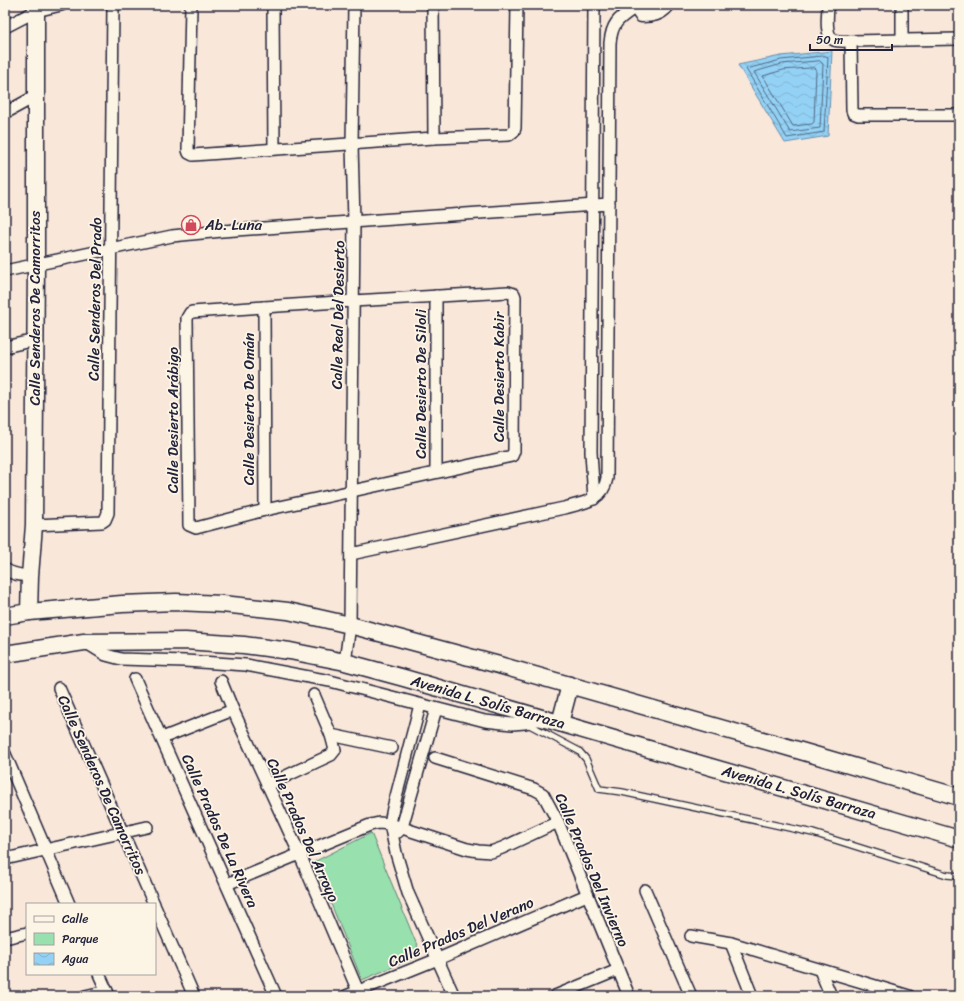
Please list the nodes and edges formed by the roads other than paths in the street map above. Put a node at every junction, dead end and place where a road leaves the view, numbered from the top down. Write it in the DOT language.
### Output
graph roads {
  1 [pos="61,5"];
  2 [pos="113,5"];
  3 [pos="191,5"];
  4 [pos="273,5"];
  5 [pos="354,5"];
  6 [pos="433,5"];
  7 [pos="517,5"];
  8 [pos="594,5"];
  9 [pos="666,5"];
  10 [pos="828,5"];
  11 [pos="902,5"];
  12 [pos="36,8"];
  13 [pos="639,8"];
  14 [pos="5,27"];
  15 [pos="959,39"];
  16 [pos="902,40"];
  17 [pos="850,41"];
  18 [pos="36,96"];
  19 [pos="5,113"];
  20 [pos="959,115"];
  21 [pos="434,138"];
  22 [pos="352,144"];
  23 [pos="274,149"];
  24 [pos="609,204"];
  25 [pos="593,205"];
  26 [pos="354,222"];
  27 [pos="111,249"];
  28 [pos="36,264"];
  29 [pos="5,271"];
  30 [pos="436,296"];
  31 [pos="353,301"];
  32 [pos="264,307"];
  33 [pos="35,340"];
  34 [pos="5,347"];
  35 [pos="436,472"];
  36 [pos="351,491"];
  37 [pos="594,499"];
  38 [pos="265,510"];
  39 [pos="34,525"];
  40 [pos="350,554"];
  41 [pos="5,569"];
  42 [pos="30,576"];
  43 [pos="29,612"];
  44 [pos="5,616"];
  45 [pos="350,625"];
  46 [pos="84,642"];
  47 [pos="5,654"];
  48 [pos="345,662"];
  49 [pos="135,679"];
  50 [pos="221,680"];
  51 [pos="570,685"];
  52 [pos="59,688"];
  53 [pos="314,694"];
  54 [pos="420,705"];
  55 [pos="436,709"];
  56 [pos="233,710"];
  57 [pos="544,718"];
  58 [pos="525,723"];
  59 [pos="560,723"];
  60 [pos="331,735"];
  61 [pos="162,738"];
  62 [pos="392,748"];
  63 [pos="5,754"];
  64 [pos="436,758"];
  65 [pos="267,785"];
  66 [pos="959,797"];
  67 [pos="558,822"];
  68 [pos="390,824"];
  69 [pos="147,827"];
  70 [pos="402,827"];
  71 [pos="122,833"];
  72 [pos="959,839"];
  73 [pos="394,840"];
  74 [pos="46,850"];
  75 [pos="300,855"];
  76 [pos="5,859"];
  77 [pos="959,876"];
  78 [pos="227,884"];
  79 [pos="645,890"];
  80 [pos="587,895"];
  81 [pos="69,903"];
  82 [pos="154,903"];
  83 [pos="156,909"];
  84 [pos="26,933"];
  85 [pos="691,936"];
  86 [pos="5,938"];
  87 [pos="731,943"];
  88 [pos="438,959"];
  89 [pos="618,970"];
  90 [pos="820,970"];
  91 [pos="99,975"];
  92 [pos="358,991"];
  93 [pos="108,994"];
  94 [pos="85,996"];
  95 [pos="194,996"];
  96 [pos="276,996"];
  97 [pos="346,996"];
  98 [pos="454,996"];
  99 [pos="555,996"];
  100 [pos="629,996"];
  101 [pos="691,996"];
  102 [pos="752,996"];
  103 [pos="832,996"];
  104 [pos="908,996"];
  1 -- 12 [label="street"];
  2 -- 27 [label="street, Calle Senderos Del Prado"];
  3 -- 23 [label="street"];
  4 -- 23 [label="street"];
  5 -- 22 [label="street, Calle Real Del Desierto"];
  6 -- 21 [label="street"];
  7 -- 21 [label="street"];
  8 -- 25 [label="street"];
  9 -- 13 [label="main road"];
  10 -- 17 [label="street"];
  11 -- 16 [label="street"];
  12 -- 14 [label="street"];
  12 -- 18 [label="main road, Calle Senderos De Camorritos"];
  13 -- 24 [label="street"];
  15 -- 16 [label="street"];
  16 -- 17 [label="street"];
  17 -- 20 [label="street"];
  18 -- 19 [label="street"];
  18 -- 28 [label="main road, Calle Senderos De Camorritos"];
  21 -- 22 [label="street"];
  22 -- 23 [label="street"];
  22 -- 26 [label="street, Calle Real Del Desierto"];
  24 -- 25 [label="street"];
  24 -- 37 [label="street"];
  25 -- 26 [label="street"];
  25 -- 37 [label="street"];
  26 -- 27 [label="street"];
  26 -- 31 [label="street, Calle Real Del Desierto"];
  27 -- 28 [label="street"];
  27 -- 39 [label="street, Calle Senderos Del Prado"];
  28 -- 29 [label="street"];
  28 -- 33 [label="main road, Calle Senderos De Camorritos"];
  30 -- 31 [label="street, Calle Desierto Kabir"];
  30 -- 35 [label="street, Calle Desierto De Siloli"];
  30 -- 35 [label="street, Calle Desierto Kabir"];
  31 -- 32 [label="street, Calle Desierto Arábigo"];
  31 -- 36 [label="street, Calle Real Del Desierto"];
  32 -- 38 [label="street, Calle Desierto De Omán"];
  32 -- 38 [label="street, Calle Desierto Arábigo"];
  33 -- 34 [label="street"];
  33 -- 39 [label="main road, Calle Senderos De Camorritos"];
  35 -- 36 [label="street, Calle Desierto Kabir"];
  36 -- 38 [label="street, Calle Desierto Arábigo"];
  36 -- 40 [label="street, Calle Real Del Desierto"];
  37 -- 40 [label="street"];
  39 -- 42 [label="main road, Calle Senderos De Camorritos"];
  40 -- 45 [label="street, Calle Real Del Desierto"];
  41 -- 42 [label="street"];
  42 -- 43 [label="main road, Calle Senderos De Camorritos"];
  43 -- 44 [label="main road"];
  43 -- 45 [label="main road"];
  45 -- 48 [label="street, Calle Real Del Desierto"];
  45 -- 51 [label="main road"];
  46 -- 47 [label="main road, Avenida L. Solís Barraza"];
  46 -- 48 [label="main road, Avenida L. Solís Barraza"];
  46 -- 54 [label="street"];
  48 -- 57 [label="main road, Avenida L. Solís Barraza"];
  49 -- 61 [label="street, Calle Prados De La Rivera"];
  50 -- 56 [label="street, Calle Prados Del Arroyo"];
  51 -- 59 [label="main road"];
  51 -- 66 [label="main road"];
  52 -- 71 [label="street, Calle Senderos De Camorritos"];
  53 -- 60 [label="street"];
  54 -- 55 [label="street"];
  54 -- 68 [label="street"];
  55 -- 58 [label="street"];
  55 -- 70 [label="street"];
  56 -- 61 [label="street"];
  56 -- 65 [label="street, Calle Prados Del Arroyo"];
  57 -- 58 [label="street"];
  57 -- 59 [label="main road, Avenida L. Solís Barraza"];
  58 -- 77 [label="lane"];
  59 -- 72 [label="main road, Avenida L. Solís Barraza"];
  60 -- 62 [label="street"];
  60 -- 65 [label="street"];
  61 -- 78 [label="street, Calle Prados De La Rivera"];
  63 -- 74 [label="street"];
  64 -- 67 [label="street, Calle Prados Del Invierno"];
  65 -- 75 [label="street, Calle Prados Del Arroyo"];
  67 -- 70 [label="street"];
  67 -- 80 [label="street, Calle Prados Del Invierno"];
  68 -- 70 [label="street"];
  68 -- 73 [label="street"];
  68 -- 75 [label="street"];
  69 -- 71 [label="street"];
  70 -- 73 [label="street"];
  71 -- 74 [label="street"];
  71 -- 82 [label="street, Calle Senderos De Camorritos"];
  73 -- 88 [label="street"];
  74 -- 76 [label="street"];
  74 -- 81 [label="street"];
  75 -- 78 [label="street"];
  75 -- 92 [label="street, Calle Prados Del Arroyo"];
  78 -- 96 [label="street, Calle Prados De La Rivera"];
  79 -- 101 [label="street"];
  80 -- 88 [label="street, Calle Prados Del Verano"];
  80 -- 89 [label="street, Calle Prados Del Invierno"];
  83 -- 95 [label="street"];
  84 -- 86 [label="street"];
  85 -- 87 [label="street"];
  87 -- 90 [label="street"];
  87 -- 102 [label="street"];
  88 -- 92 [label="street, Calle Prados Del Verano"];
  88 -- 98 [label="street"];
  89 -- 99 [label="street"];
  89 -- 100 [label="street, Calle Prados Del Invierno"];
  90 -- 103 [label="street"];
  90 -- 104 [label="street"];
  91 -- 93 [label="street"];
  92 -- 97 [label="street, Calle Prados Del Verano"];
  93 -- 94 [label="street"];
}
